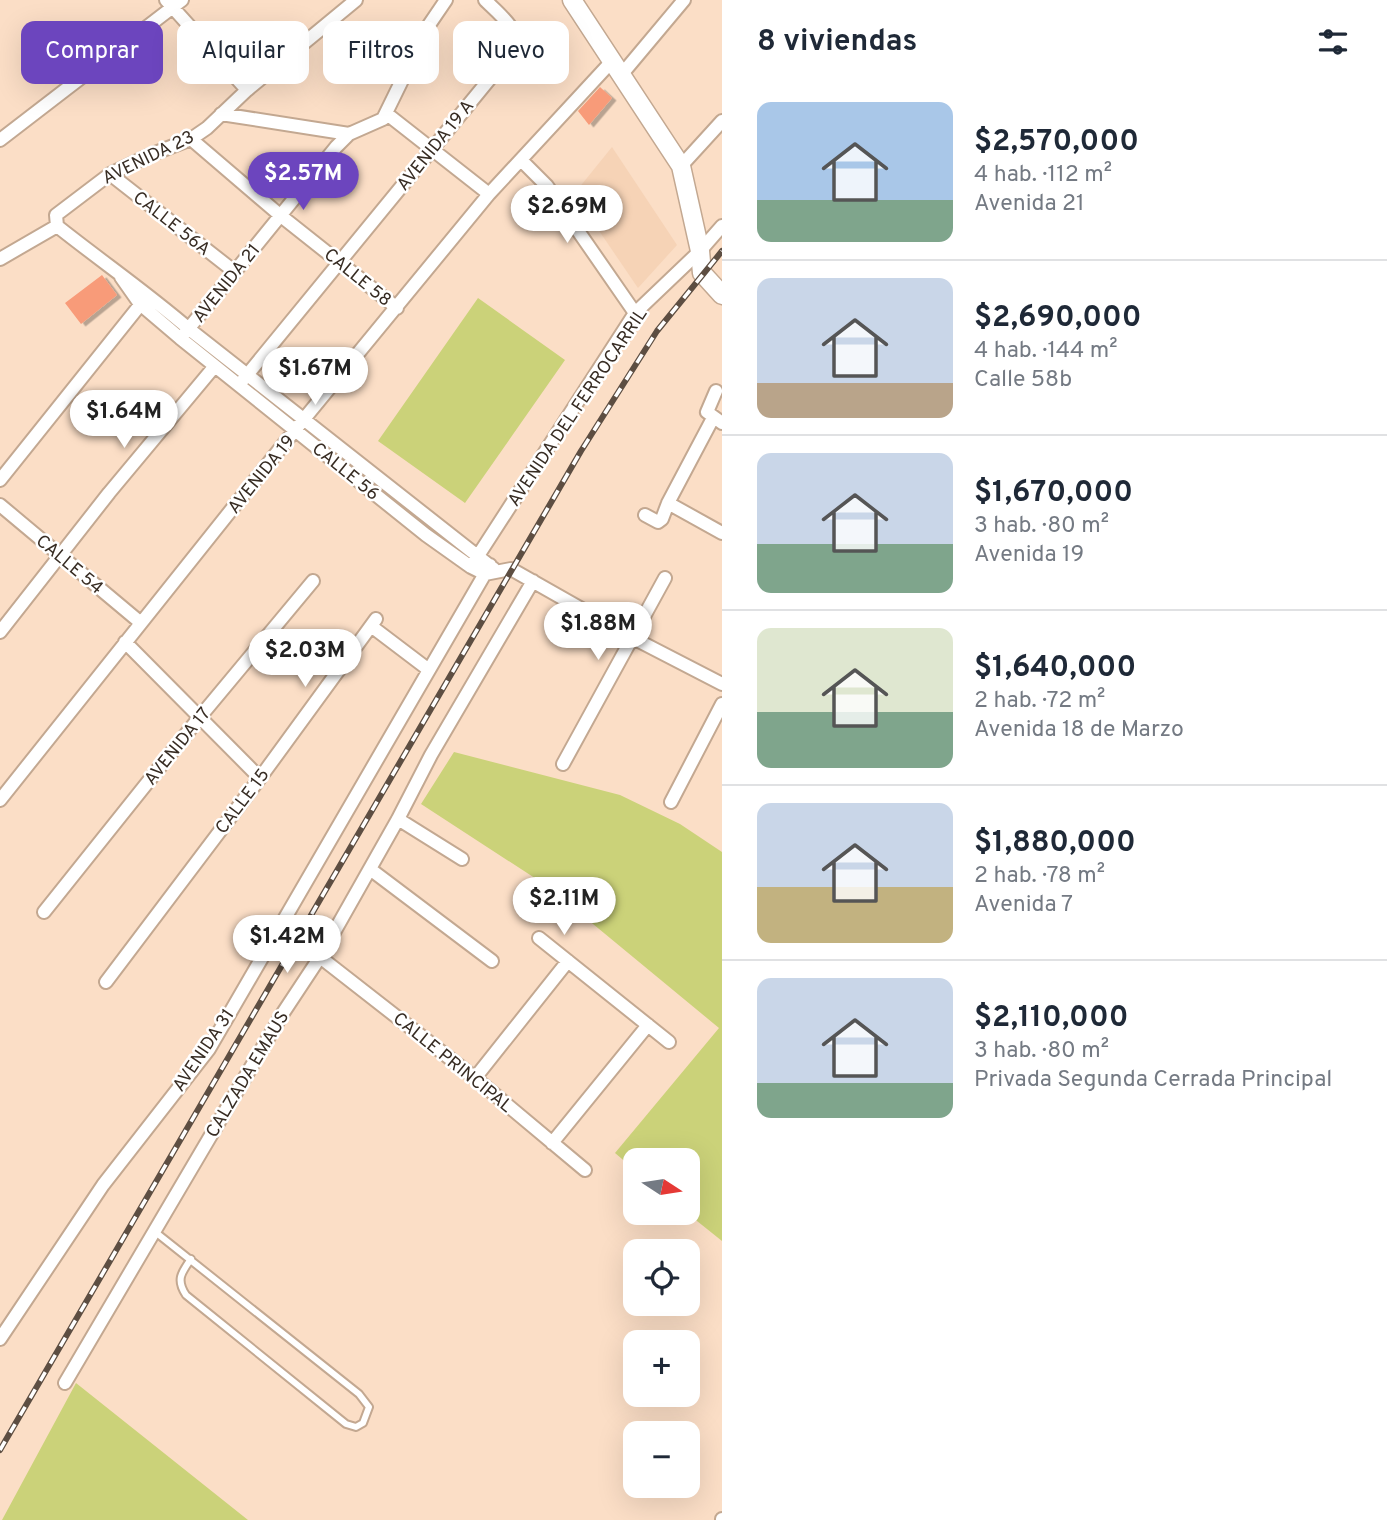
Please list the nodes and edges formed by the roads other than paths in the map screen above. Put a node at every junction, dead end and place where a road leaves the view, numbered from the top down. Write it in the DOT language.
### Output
graph roads {
  1 [pos="356,0"];
  2 [pos="446,0"];
  3 [pos="485,0"];
  4 [pos="572,0"];
  5 [pos="684,0"];
  6 [pos="173,2"];
  7 [pos="618,67"];
  8 [pos="247,90"];
  9 [pos="221,114"];
  10 [pos="387,114"];
  11 [pos="722,121"];
  12 [pos="349,134"];
  13 [pos="191,139"];
  14 [pos="0,140"];
  15 [pos="432,148"];
  16 [pos="521,160"];
  17 [pos="681,166"];
  18 [pos="110,174"];
  19 [pos="489,194"];
  20 [pos="281,216"];
  21 [pos="57,226"];
  22 [pos="722,226"];
  23 [pos="700,251"];
  24 [pos="0,259"];
  25 [pos="340,262"];
  26 [pos="235,272"];
  27 [pos="722,295"];
  28 [pos="144,299"];
  29 [pos="397,308"];
  30 [pos="635,313"];
  31 [pos="184,334"];
  32 [pos="214,367"];
  33 [pos="248,374"];
  34 [pos="239,385"];
  35 [pos="716,391"];
  36 [pos="304,420"];
  37 [pos="717,421"];
  38 [pos="295,430"];
  39 [pos="0,480"];
  40 [pos="668,503"];
  41 [pos="0,505"];
  42 [pos="645,515"];
  43 [pos="722,533"];
  44 [pos="60,555"];
  45 [pos="475,561"];
  46 [pos="491,570"];
  47 [pos="665,578"];
  48 [pos="313,581"];
  49 [pos="533,582"];
  50 [pos="141,623"];
  51 [pos="0,632"];
  52 [pos="631,637"];
  53 [pos="125,642"];
  54 [pos="429,670"];
  55 [pos="722,684"];
  56 [pos="722,704"];
  57 [pos="199,718"];
  58 [pos="563,764"];
  59 [pos="260,778"];
  60 [pos="0,800"];
  61 [pos="671,802"];
  62 [pos="398,819"];
  63 [pos="462,859"];
  64 [pos="370,869"];
  65 [pos="44,912"];
  66 [pos="539,938"];
  67 [pos="320,957"];
  68 [pos="492,961"];
  69 [pos="568,961"];
  70 [pos="106,982"];
  71 [pos="648,1025"];
  72 [pos="669,1042"];
  73 [pos="475,1078"];
  74 [pos="552,1143"];
  75 [pos="585,1170"];
  76 [pos="154,1231"];
  77 [pos="191,1259"];
  78 [pos="0,1339"];
  79 [pos="65,1383"];
  1 -- 8 [label="street, AVENIDA 23"];
  2 -- 10 [label="street"];
  3 -- 15 [label="street, AVENIDA 19 A"];
  4 -- 7 [label="street"];
  5 -- 7 [label="street, AVENIDA 19"];
  6 -- 8 [label="street"];
  6 -- 14 [label="street"];
  7 -- 16 [label="street, AVENIDA 19"];
  7 -- 17 [label="street"];
  8 -- 9 [label="street, AVENIDA 23"];
  9 -- 12 [label="street"];
  9 -- 13 [label="street, AVENIDA 23"];
  10 -- 12 [label="street, AVENIDA 21"];
  10 -- 15 [label="street"];
  11 -- 17 [label="street"];
  12 -- 20 [label="street, AVENIDA 21"];
  13 -- 18 [label="street, AVENIDA 23"];
  13 -- 20 [label="street, CALLE 58"];
  15 -- 19 [label="street"];
  15 -- 25 [label="street, AVENIDA 19 A"];
  16 -- 19 [label="street, AVENIDA 19"];
  16 -- 30 [label="street"];
  17 -- 23 [label="street"];
  18 -- 21 [label="street, AVENIDA 23"];
  18 -- 26 [label="street, CALLE 56A"];
  19 -- 29 [label="street, AVENIDA 19"];
  20 -- 25 [label="street, CALLE 58"];
  20 -- 26 [label="street, AVENIDA 21"];
  21 -- 24 [label="street"];
  21 -- 28 [label="street, CALLE 56"];
  22 -- 23 [label="street, AVENIDA DEL FERROCARRIL"];
  23 -- 27 [label="street"];
  23 -- 30 [label="street, AVENIDA DEL FERROCARRIL"];
  25 -- 29 [label="street, CALLE 58"];
  25 -- 33 [label="street, AVENIDA 19 A"];
  26 -- 31 [label="street, AVENIDA 21"];
  28 -- 31 [label="street, CALLE 56"];
  28 -- 39 [label="street"];
  29 -- 36 [label="street, AVENIDA 19"];
  30 -- 45 [label="street, AVENIDA DEL FERROCARRIL"];
  31 -- 32 [label="street, CALLE 56"];
  31 -- 33 [label="street, CALLE 56"];
  32 -- 34 [label="street, CALLE 56"];
  32 -- 44 [label="street"];
  33 -- 34 [label="street, AVENIDA 19 A"];
  33 -- 36 [label="street, CALLE 56"];
  34 -- 38 [label="street, CALLE 56"];
  35 -- 37 [label="street"];
  36 -- 38 [label="street, AVENIDA 19"];
  36 -- 45 [label="street, CALLE 56"];
  37 -- 40 [label="street"];
  38 -- 45 [label="street, CALLE 56"];
  38 -- 50 [label="street, AVENIDA 19"];
  40 -- 42 [label="street"];
  40 -- 43 [label="street"];
  41 -- 44 [label="street, CALLE 54"];
  44 -- 50 [label="street, CALLE 54"];
  44 -- 51 [label="street"];
  45 -- 46 [label="street, CALLE 56"];
  46 -- 49 [label="street"];
  46 -- 54 [label="street, AVENIDA 31"];
  47 -- 52 [label="street"];
  48 -- 57 [label="street, AVENIDA 17"];
  49 -- 52 [label="street"];
  49 -- 62 [label="street, CALZADA EMAUS"];
  50 -- 53 [label="street, AVENIDA 19"];
  52 -- 55 [label="street"];
  52 -- 58 [label="street"];
  53 -- 57 [label="street"];
  53 -- 60 [label="street, AVENIDA 19"];
  54 -- 59 [label="street, CALLE 15"];
  54 -- 78 [label="street, AVENIDA 31"];
  56 -- 61 [label="street"];
  57 -- 59 [label="street"];
  57 -- 65 [label="street, AVENIDA 17"];
  59 -- 70 [label="street, CALLE 15"];
  62 -- 63 [label="street"];
  62 -- 64 [label="street, CALZADA EMAUS"];
  64 -- 67 [label="street, CALZADA EMAUS"];
  64 -- 68 [label="street"];
  66 -- 69 [label="street"];
  67 -- 73 [label="street, CALLE PRINCIPAL"];
  67 -- 76 [label="street, CALZADA EMAUS"];
  69 -- 71 [label="street"];
  69 -- 73 [label="street"];
  71 -- 72 [label="street"];
  71 -- 74 [label="street"];
  73 -- 74 [label="street, CALLE PRINCIPAL"];
  74 -- 75 [label="street, CALLE PRINCIPAL"];
  76 -- 77 [label="lane"];
  76 -- 79 [label="street, CALZADA EMAUS"];
  77 -- 77 [label="lane"];
}
